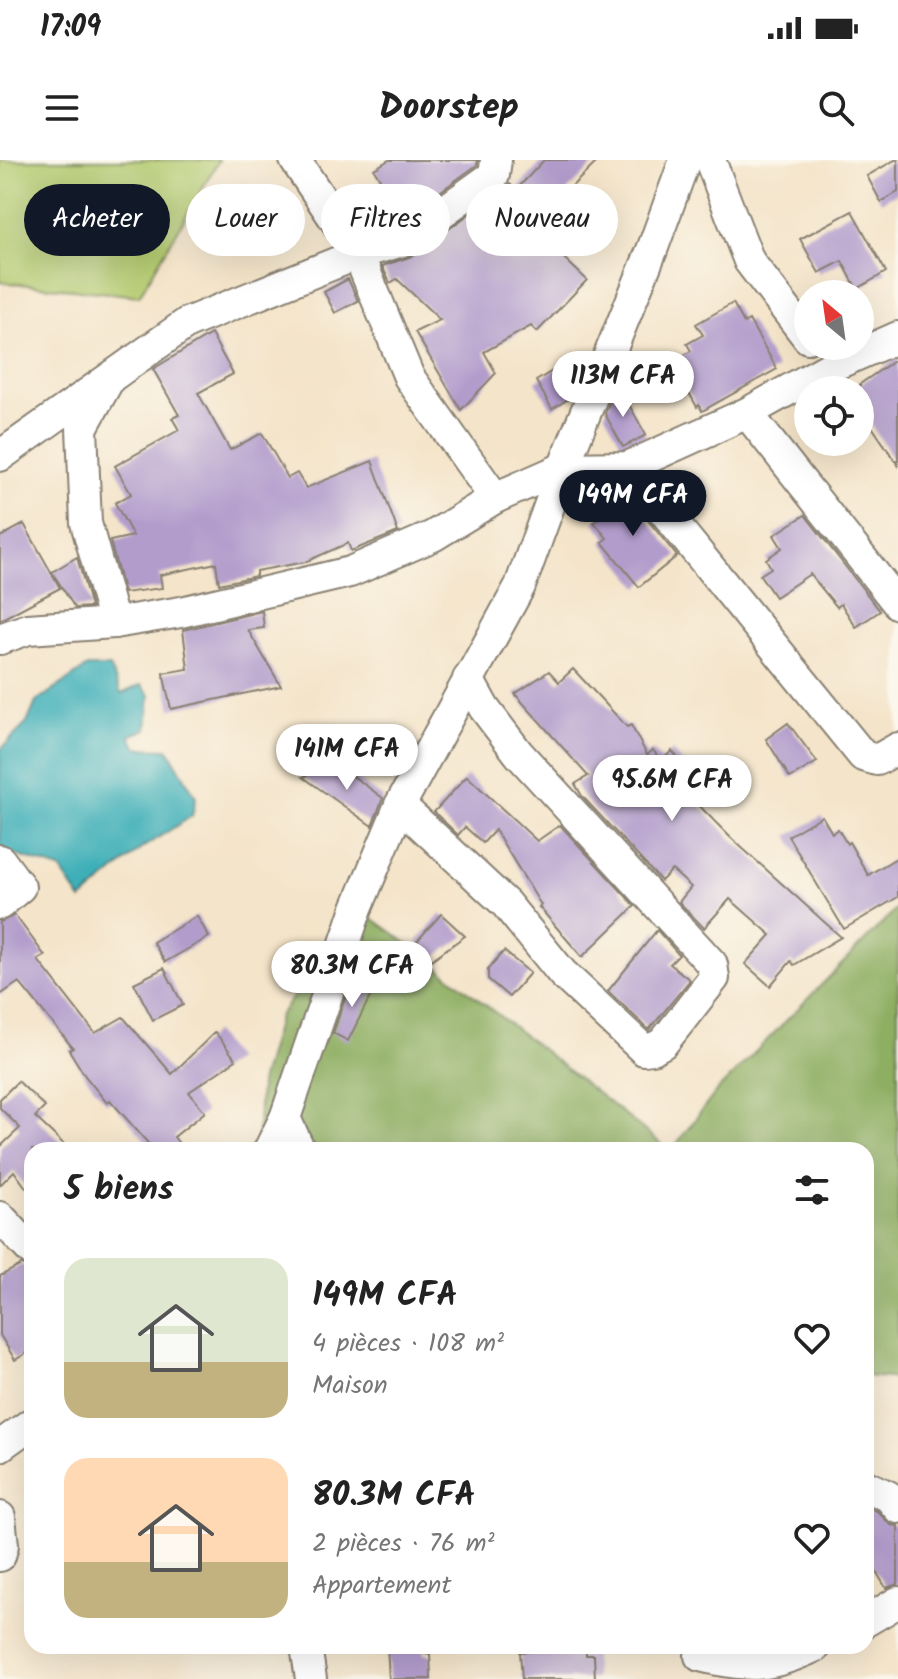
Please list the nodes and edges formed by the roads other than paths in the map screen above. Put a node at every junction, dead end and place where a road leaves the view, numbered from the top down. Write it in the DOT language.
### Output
graph roads {
  1 [pos="295,160"];
  2 [pos="496,160"];
  3 [pos="685,160"];
  4 [pos="710,160"];
  5 [pos="321,199"];
  6 [pos="450,207"];
  7 [pos="353,256"];
  8 [pos="359,256"];
  9 [pos="794,320"];
  10 [pos="898,337"];
  11 [pos="874,343"];
  12 [pos="817,360"];
  13 [pos="110,377"];
  14 [pos="747,413"];
  15 [pos="0,456"];
  16 [pos="628,467"];
  17 [pos="563,468"];
  18 [pos="495,498"];
  19 [pos="898,604"];
  20 [pos="114,623"];
  21 [pos="0,639"];
  22 [pos="468,679"];
  23 [pos="898,748"];
  24 [pos="400,805"];
  25 [pos="0,860"];
  26 [pos="0,904"];
  27 [pos="285,1118"];
  28 [pos="273,1142"];
  29 [pos="296,1142"];
  30 [pos="0,1217"];
  31 [pos="24,1242"];
  32 [pos="24,1429"];
  33 [pos="0,1446"];
  34 [pos="874,1490"];
  35 [pos="898,1508"];
  36 [pos="0,1517"];
  37 [pos="0,1556"];
  38 [pos="898,1602"];
  39 [pos="874,1616"];
  40 [pos="307,1654"];
  41 [pos="800,1654"];
  42 [pos="700,1656"];
  43 [pos="311,1679"];
  1 -- 5 [label="street"];
  2 -- 6 [label="street"];
  3 -- 17 [label="street"];
  4 -- 9 [label="street"];
  7 -- 13 [label="street"];
  8 -- 18 [label="street"];
  10 -- 11 [label="street"];
  12 -- 14 [label="street"];
  13 -- 15 [label="street"];
  13 -- 20 [label="street"];
  14 -- 16 [label="street"];
  14 -- 19 [label="street"];
  16 -- 17 [label="street"];
  16 -- 23 [label="street"];
  17 -- 18 [label="street"];
  17 -- 22 [label="street"];
  18 -- 20 [label="street"];
  20 -- 21 [label="street"];
  22 -- 24 [label="street"];
  22 -- 24 [label="street"];
  24 -- 27 [label="street"];
  25 -- 26 [label="street"];
  27 -- 28 [label="street"];
  27 -- 29 [label="street"];
  30 -- 31 [label="street"];
  32 -- 33 [label="street"];
  34 -- 35 [label="street"];
  36 -- 37 [label="street"];
  38 -- 39 [label="street"];
  40 -- 43 [label="street"];
  41 -- 42 [label="street"];
}
